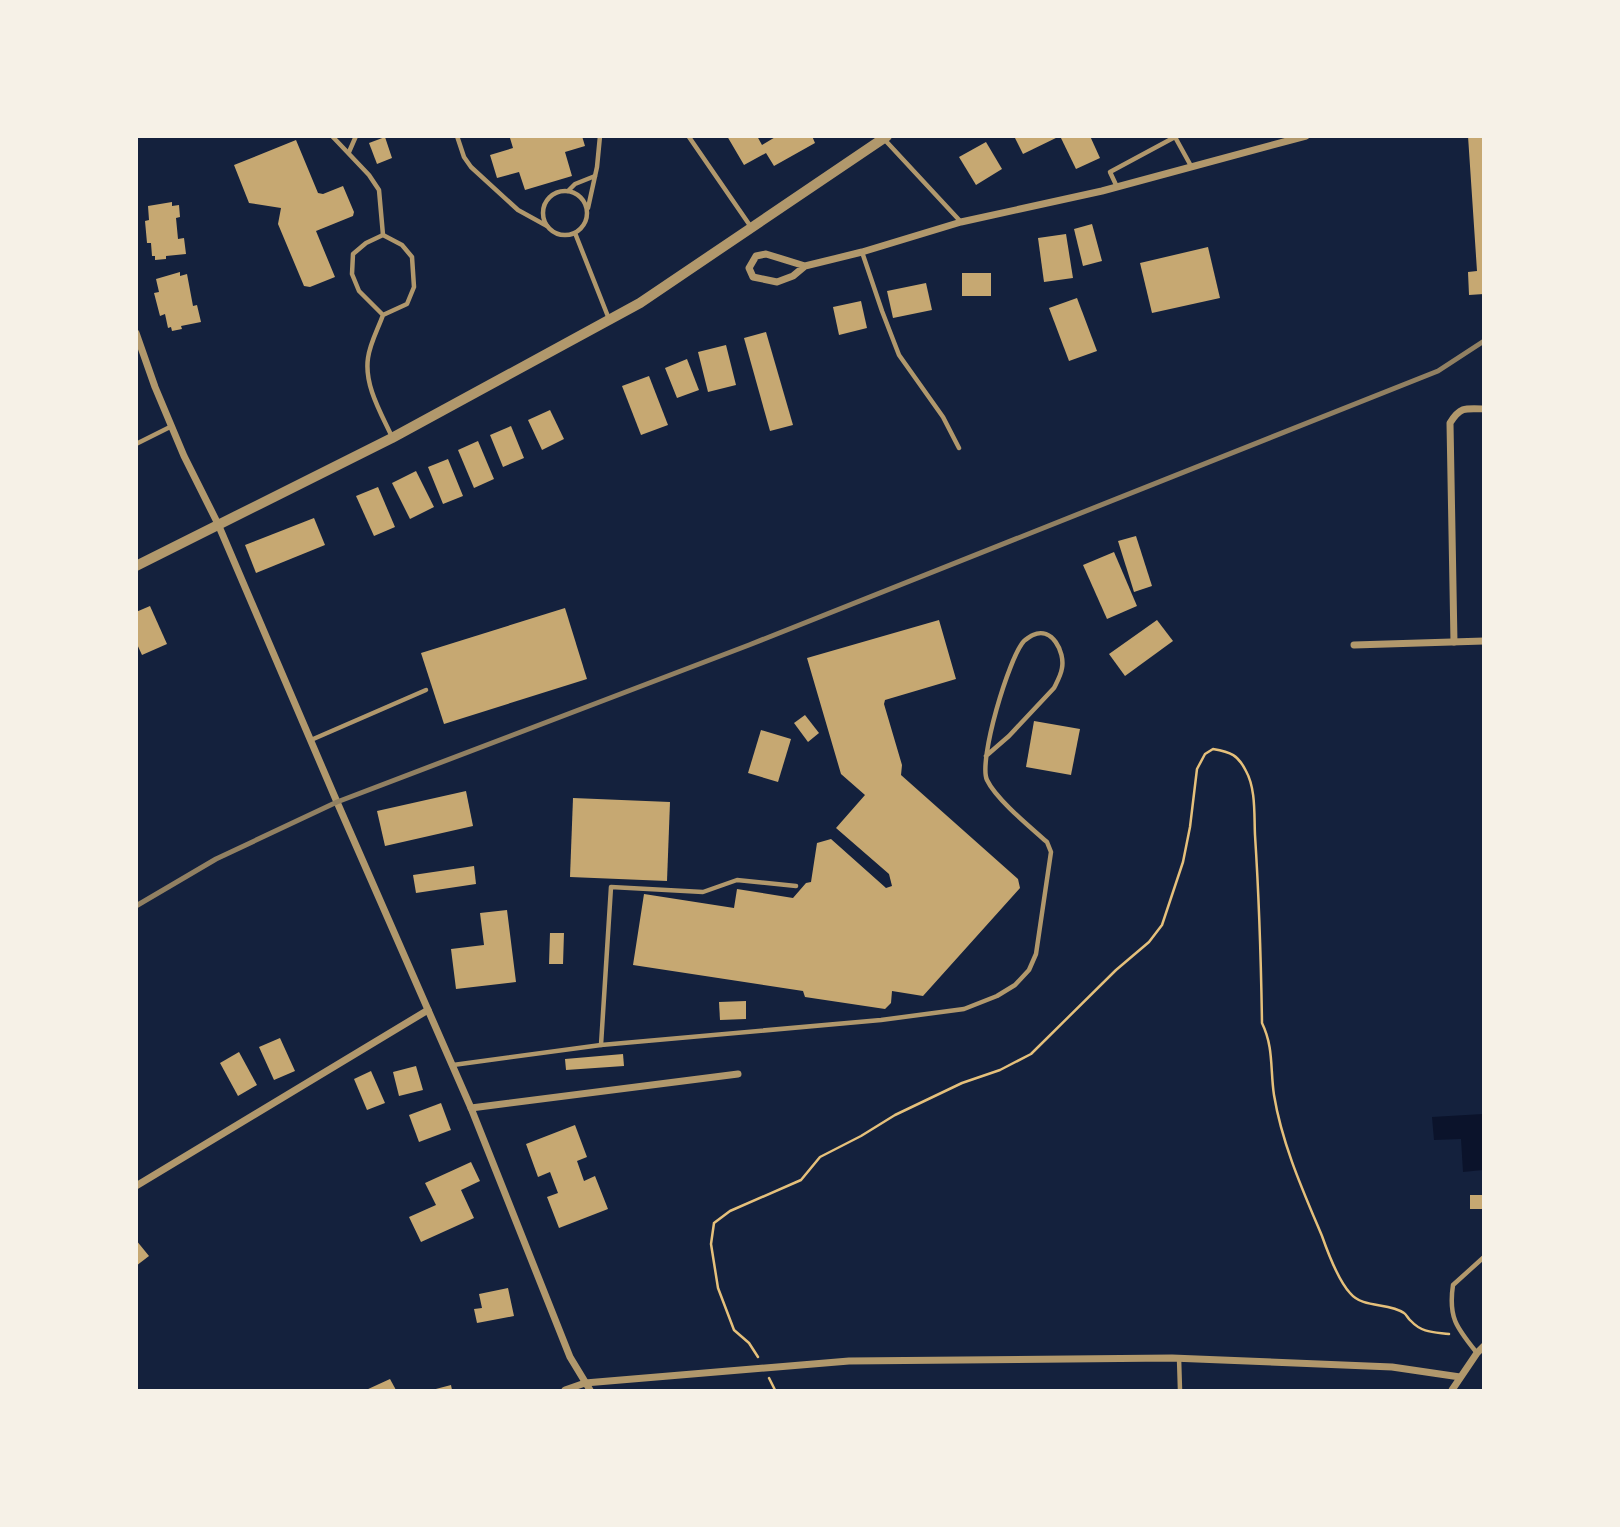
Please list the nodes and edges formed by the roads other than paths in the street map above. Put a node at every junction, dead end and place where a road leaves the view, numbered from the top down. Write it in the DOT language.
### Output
graph roads {
  1 [pos="332,136"];
  2 [pos="356,136"];
  3 [pos="457,136"];
  4 [pos="600,136"];
  5 [pos="1306,136"];
  6 [pos="689,137"];
  7 [pos="885,137"];
  8 [pos="1175,137"];
  9 [pos="349,152"];
  10 [pos="1192,167"];
  11 [pos="595,176"];
  12 [pos="1117,187"];
  13 [pos="568,191"];
  14 [pos="587,209"];
  15 [pos="961,222"];
  16 [pos="548,226"];
  17 [pos="751,228"];
  18 [pos="575,233"];
  19 [pos="383,235"];
  20 [pos="862,252"];
  21 [pos="805,266"];
  22 [pos="383,315"];
  23 [pos="610,320"];
  24 [pos="136,332"];
  25 [pos="1483,409"];
  26 [pos="172,426"];
  27 [pos="392,438"];
  28 [pos="136,444"];
  29 [pos="959,448"];
  30 [pos="218,524"];
  31 [pos="136,566"];
  32 [pos="1483,641"];
  33 [pos="1454,642"];
  34 [pos="1354,645"];
  35 [pos="426,690"];
  36 [pos="311,740"];
  37 [pos="986,756"];
  38 [pos="796,886"];
  39 [pos="428,1010"];
  40 [pos="601,1045"];
  41 [pos="452,1065"];
  42 [pos="738,1074"];
  43 [pos="471,1108"];
  44 [pos="136,1186"];
  45 [pos="1483,1257"];
  46 [pos="1483,1346"];
  47 [pos="1477,1353"];
  48 [pos="1179,1359"];
  49 [pos="1460,1377"];
  50 [pos="585,1382"];
  51 [pos="565,1391"];
  52 [pos="590,1391"];
  53 [pos="1180,1391"];
  54 [pos="1452,1391"];
  1 -- 9 [label="lane"];
  2 -- 9 [label="lane"];
  3 -- 16 [label="lane"];
  4 -- 11 [label="lane"];
  5 -- 10 [label="street"];
  6 -- 17 [label="lane"];
  7 -- 15 [label="lane"];
  7 -- 17 [label="street"];
  8 -- 10 [label="lane"];
  8 -- 12 [label="lane"];
  9 -- 19 [label="lane"];
  10 -- 12 [label="street"];
  11 -- 13 [label="lane"];
  11 -- 14 [label="lane"];
  12 -- 15 [label="street"];
  13 -- 14 [label="lane"];
  13 -- 16 [label="lane"];
  14 -- 18 [label="lane"];
  15 -- 20 [label="street"];
  16 -- 18 [label="lane"];
  17 -- 23 [label="street"];
  18 -- 23 [label="lane"];
  19 -- 22 [label="lane"];
  19 -- 22 [label="lane"];
  20 -- 21 [label="street"];
  20 -- 29 [label="lane"];
  21 -- 21 [label="street"];
  22 -- 27 [label="lane"];
  23 -- 27 [label="street"];
  24 -- 26 [label="street"];
  25 -- 33 [label="street"];
  26 -- 28 [label="lane"];
  26 -- 30 [label="street"];
  27 -- 30 [label="street"];
  30 -- 31 [label="street"];
  30 -- 36 [label="street"];
  32 -- 33 [label="street"];
  33 -- 34 [label="street"];
  35 -- 36 [label="lane"];
  36 -- 39 [label="street"];
  37 -- 37 [label="lane"];
  37 -- 40 [label="lane"];
  38 -- 40 [label="lane"];
  39 -- 41 [label="street"];
  39 -- 44 [label="street"];
  40 -- 41 [label="lane"];
  41 -- 43 [label="street"];
  42 -- 43 [label="street"];
  43 -- 50 [label="street"];
  45 -- 47 [label="lane"];
  46 -- 47 [label="street"];
  47 -- 49 [label="street"];
  48 -- 49 [label="street"];
  48 -- 50 [label="street"];
  48 -- 53 [label="lane"];
  49 -- 54 [label="street"];
  50 -- 51 [label="street"];
  50 -- 52 [label="street"];
}
